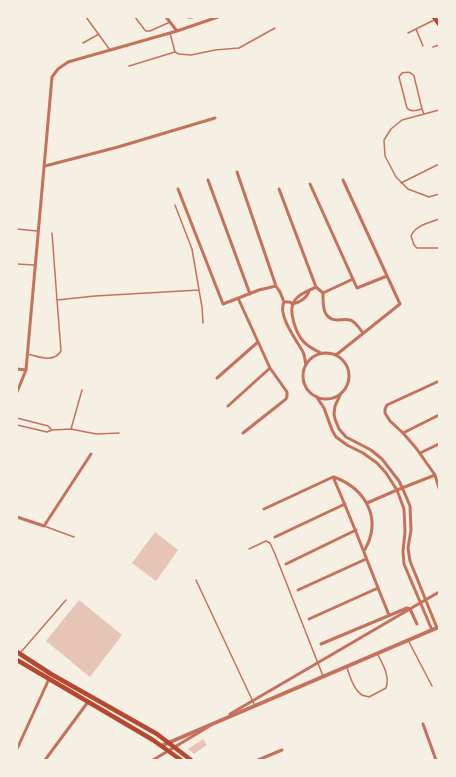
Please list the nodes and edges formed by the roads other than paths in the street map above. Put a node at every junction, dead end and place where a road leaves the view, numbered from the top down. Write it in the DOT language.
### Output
graph roads {
  1 [pos="86,17"];
  2 [pos="135,17"];
  3 [pos="166,17"];
  4 [pos="185,17"];
  5 [pos="195,17"];
  6 [pos="218,17"];
  7 [pos="435,18"];
  8 [pos="170,22"];
  9 [pos="439,24"];
  10 [pos="275,28"];
  11 [pos="416,29"];
  12 [pos="177,31"];
  13 [pos="170,33"];
  14 [pos="408,33"];
  15 [pos="99,34"];
  16 [pos="83,43"];
  17 [pos="439,45"];
  18 [pos="423,46"];
  19 [pos="433,47"];
  20 [pos="110,50"];
  21 [pos="175,52"];
  22 [pos="129,66"];
  23 [pos="422,108"];
  24 [pos="439,110"];
  25 [pos="424,114"];
  26 [pos="215,118"];
  27 [pos="439,164"];
  28 [pos="45,166"];
  29 [pos="238,172"];
  30 [pos="208,180"];
  31 [pos="343,180"];
  32 [pos="401,182"];
  33 [pos="310,184"];
  34 [pos="178,189"];
  35 [pos="279,189"];
  36 [pos="439,194"];
  37 [pos="175,205"];
  38 [pos="439,219"];
  39 [pos="17,229"];
  40 [pos="39,231"];
  41 [pos="52,233"];
  42 [pos="439,248"];
  43 [pos="17,264"];
  44 [pos="36,266"];
  45 [pos="387,276"];
  46 [pos="353,279"];
  47 [pos="276,286"];
  48 [pos="316,287"];
  49 [pos="199,290"];
  50 [pos="323,293"];
  51 [pos="250,294"];
  52 [pos="238,298"];
  53 [pos="57,300"];
  54 [pos="284,302"];
  55 [pos="292,304"];
  56 [pos="203,323"];
  57 [pos="363,333"];
  58 [pos="258,342"];
  59 [pos="322,353"];
  60 [pos="28,354"];
  61 [pos="336,355"];
  62 [pos="306,365"];
  63 [pos="270,368"];
  64 [pos="17,369"];
  65 [pos="26,370"];
  66 [pos="217,378"];
  67 [pos="437,382"];
  68 [pos="82,390"];
  69 [pos="17,392"];
  70 [pos="341,393"];
  71 [pos="316,396"];
  72 [pos="228,406"];
  73 [pos="439,415"];
  74 [pos="17,418"];
  75 [pos="17,425"];
  76 [pos="71,429"];
  77 [pos="52,430"];
  78 [pos="119,433"];
  79 [pos="243,433"];
  80 [pos="403,433"];
  81 [pos="439,444"];
  82 [pos="367,448"];
  83 [pos="363,453"];
  84 [pos="420,453"];
  85 [pos="91,454"];
  86 [pos="435,475"];
  87 [pos="333,477"];
  88 [pos="402,488"];
  89 [pos="439,488"];
  90 [pos="397,490"];
  91 [pos="367,503"];
  92 [pos="345,504"];
  93 [pos="264,509"];
  94 [pos="17,517"];
  95 [pos="44,526"];
  96 [pos="356,530"];
  97 [pos="405,532"];
  98 [pos="410,533"];
  99 [pos="74,537"];
  100 [pos="275,537"];
  101 [pos="249,549"];
  102 [pos="364,551"];
  103 [pos="366,559"];
  104 [pos="286,564"];
  105 [pos="196,580"];
  106 [pos="378,588"];
  107 [pos="298,590"];
  108 [pos="439,592"];
  109 [pos="66,600"];
  110 [pos="389,615"];
  111 [pos="309,619"];
  112 [pos="417,624"];
  113 [pos="438,627"];
  114 [pos="432,630"];
  115 [pos="408,640"];
  116 [pos="321,644"];
  117 [pos="18,653"];
  118 [pos="378,653"];
  119 [pos="17,660"];
  120 [pos="347,666"];
  121 [pos="323,676"];
  122 [pos="49,679"];
  123 [pos="432,686"];
  124 [pos="88,702"];
  125 [pos="255,706"];
  126 [pos="422,724"];
  127 [pos="169,743"];
  128 [pos="161,746"];
  129 [pos="17,749"];
  130 [pos="282,750"];
  131 [pos="45,760"];
  132 [pos="153,760"];
  133 [pos="181,760"];
  134 [pos="192,760"];
  135 [pos="258,760"];
  136 [pos="436,760"];
  1 -- 15 [label="lane"];
  2 -- 8 [label="lane"];
  3 -- 8 [label="street"];
  4 -- 5 [label="lane"];
  6 -- 12 [label="street"];
  7 -- 9 [label="main road"];
  7 -- 11 [label="lane"];
  8 -- 12 [label="street"];
  10 -- 21 [label="lane"];
  11 -- 14 [label="lane"];
  11 -- 18 [label="lane"];
  12 -- 13 [label="street"];
  13 -- 20 [label="street"];
  13 -- 21 [label="lane"];
  15 -- 16 [label="lane"];
  15 -- 20 [label="lane"];
  17 -- 19 [label="lane"];
  20 -- 28 [label="street"];
  21 -- 22 [label="lane"];
  23 -- 23 [label="lane"];
  23 -- 25 [label="lane"];
  24 -- 25 [label="lane"];
  25 -- 32 [label="lane"];
  26 -- 28 [label="street"];
  27 -- 32 [label="lane"];
  28 -- 40 [label="street"];
  29 -- 47 [label="street"];
  30 -- 51 [label="street"];
  31 -- 45 [label="street"];
  32 -- 36 [label="lane"];
  33 -- 46 [label="street"];
  34 -- 52 [label="street"];
  35 -- 48 [label="street"];
  37 -- 49 [label="lane"];
  38 -- 42 [label="lane"];
  39 -- 40 [label="lane"];
  40 -- 44 [label="street"];
  41 -- 53 [label="lane"];
  43 -- 44 [label="lane"];
  44 -- 60 [label="street"];
  45 -- 46 [label="street"];
  45 -- 57 [label="street"];
  46 -- 50 [label="street"];
  47 -- 51 [label="street"];
  47 -- 54 [label="street"];
  48 -- 50 [label="street"];
  48 -- 55 [label="street"];
  49 -- 53 [label="lane"];
  49 -- 56 [label="lane"];
  50 -- 57 [label="street"];
  51 -- 52 [label="street"];
  52 -- 58 [label="street"];
  53 -- 60 [label="lane"];
  54 -- 55 [label="street"];
  54 -- 62 [label="street"];
  55 -- 59 [label="street"];
  57 -- 61 [label="street"];
  58 -- 63 [label="street"];
  58 -- 66 [label="street"];
  59 -- 61 [label="street"];
  59 -- 62 [label="street"];
  60 -- 65 [label="street"];
  61 -- 70 [label="street"];
  62 -- 71 [label="street"];
  63 -- 72 [label="street"];
  63 -- 79 [label="street"];
  64 -- 65 [label="street"];
  65 -- 69 [label="street"];
  67 -- 80 [label="street"];
  68 -- 76 [label="lane"];
  70 -- 71 [label="street"];
  70 -- 82 [label="street"];
  71 -- 83 [label="street"];
  73 -- 80 [label="street"];
  74 -- 77 [label="lane"];
  75 -- 77 [label="lane"];
  76 -- 77 [label="lane"];
  76 -- 78 [label="lane"];
  80 -- 84 [label="street"];
  81 -- 84 [label="street"];
  82 -- 83 [label="street"];
  82 -- 88 [label="street"];
  83 -- 90 [label="street"];
  84 -- 86 [label="street"];
  85 -- 95 [label="street"];
  86 -- 88 [label="street"];
  86 -- 89 [label="street"];
  87 -- 91 [label="street"];
  87 -- 92 [label="street"];
  87 -- 93 [label="street"];
  88 -- 90 [label="street"];
  88 -- 98 [label="street"];
  90 -- 91 [label="street"];
  90 -- 97 [label="street"];
  91 -- 102 [label="street"];
  92 -- 96 [label="street"];
  92 -- 100 [label="street"];
  94 -- 95 [label="street"];
  95 -- 99 [label="lane"];
  96 -- 102 [label="street"];
  96 -- 104 [label="street"];
  97 -- 98 [label="street"];
  97 -- 114 [label="street"];
  98 -- 113 [label="street"];
  101 -- 121 [label="lane"];
  102 -- 103 [label="street"];
  103 -- 106 [label="street"];
  103 -- 107 [label="street"];
  105 -- 125 [label="lane"];
  106 -- 110 [label="street"];
  106 -- 111 [label="street"];
  108 -- 132 [label="street"];
  109 -- 117 [label="lane"];
  110 -- 112 [label="street"];
  110 -- 116 [label="street"];
  113 -- 114 [label="street"];
  114 -- 115 [label="street"];
  115 -- 118 [label="street"];
  115 -- 123 [label="lane"];
  117 -- 127 [label="main road"];
  118 -- 120 [label="street"];
  118 -- 120 [label="lane"];
  119 -- 122 [label="main road"];
  120 -- 121 [label="street"];
  121 -- 125 [label="street"];
  122 -- 124 [label="main road"];
  122 -- 129 [label="street"];
  124 -- 128 [label="main road"];
  124 -- 131 [label="street"];
  125 -- 127 [label="street"];
  126 -- 136 [label="street"];
  127 -- 128 [label="street"];
  127 -- 134 [label="main road"];
  128 -- 133 [label="main road"];
  130 -- 135 [label="street"];
}
